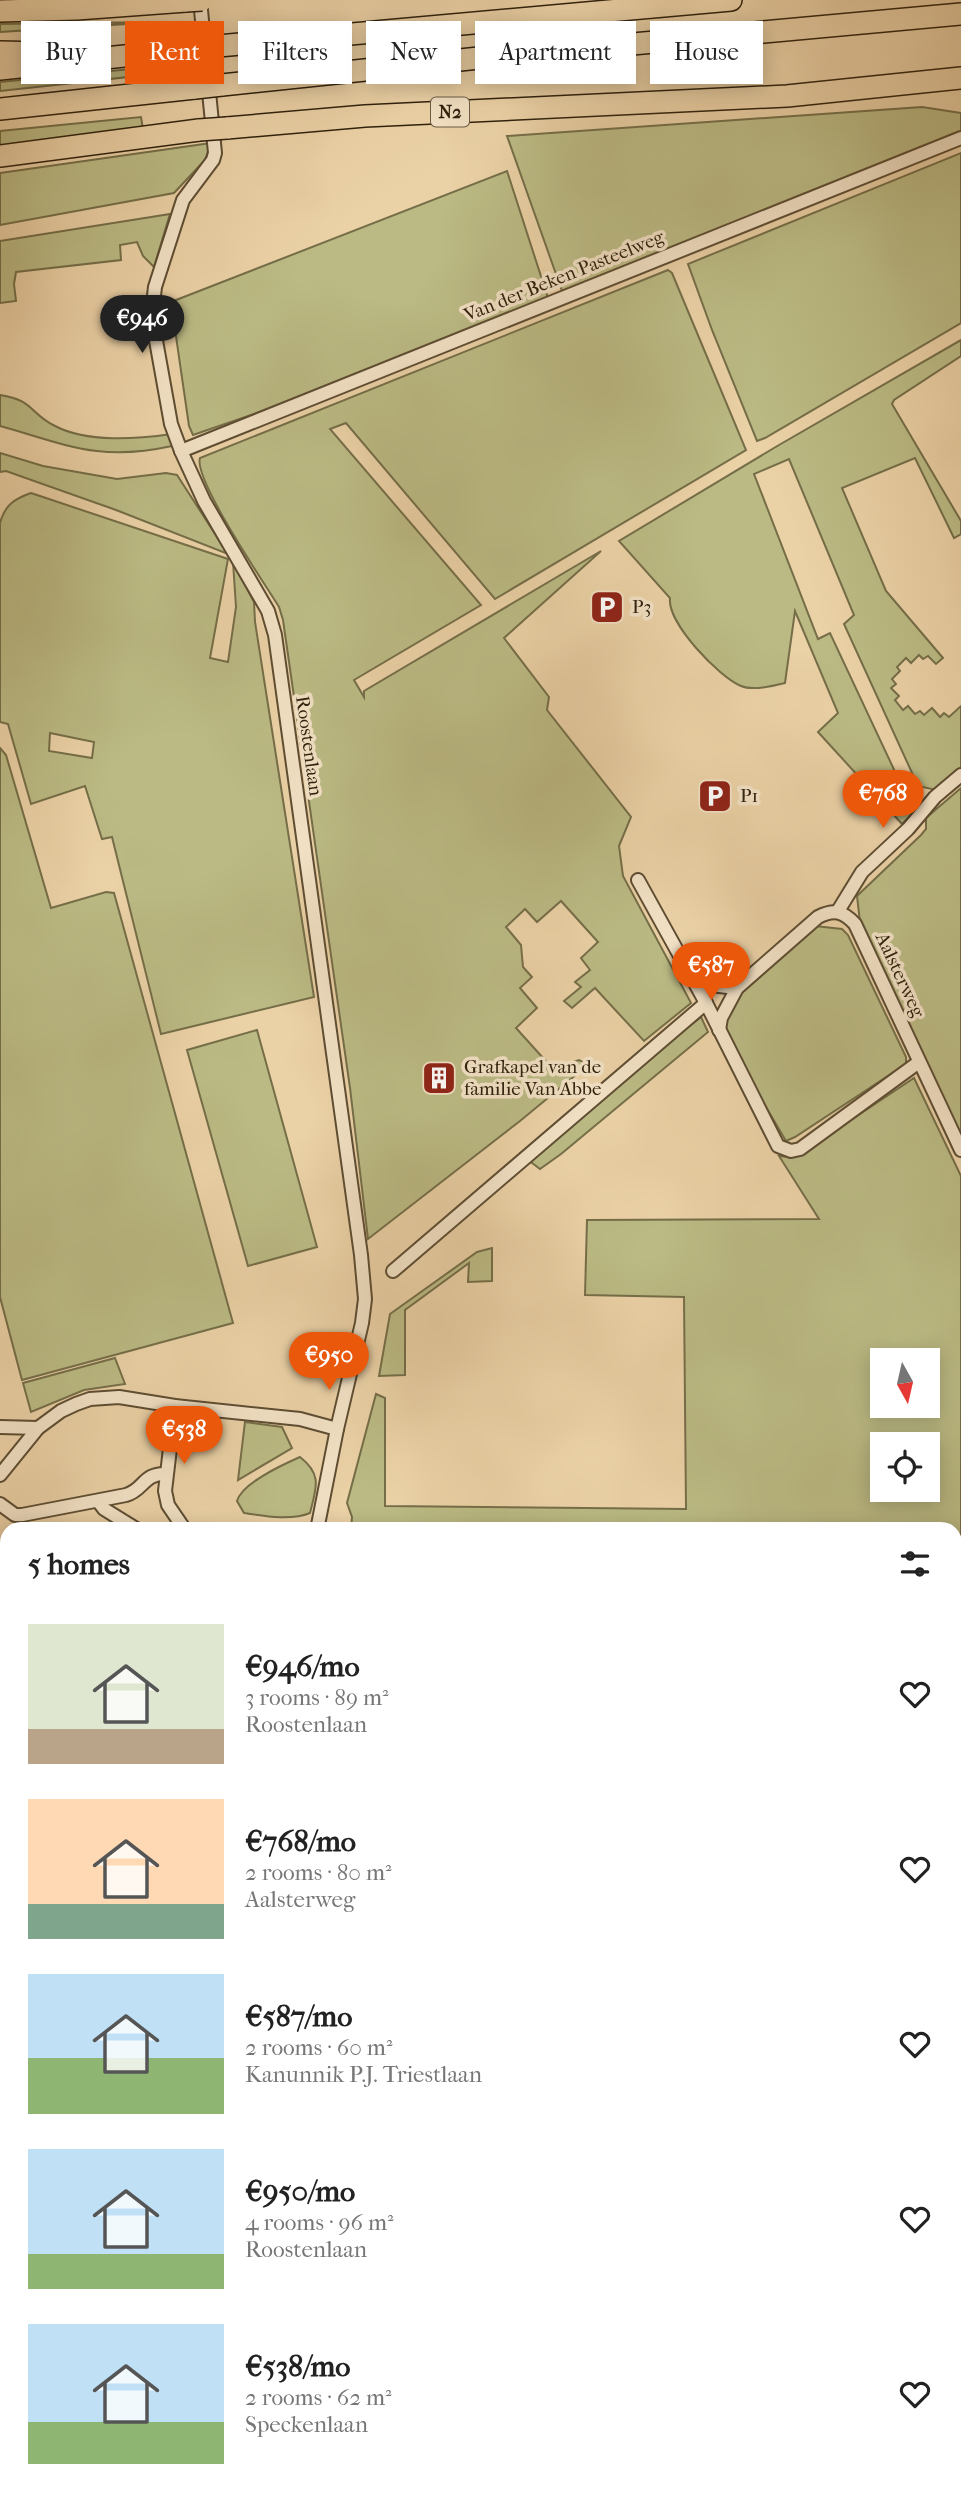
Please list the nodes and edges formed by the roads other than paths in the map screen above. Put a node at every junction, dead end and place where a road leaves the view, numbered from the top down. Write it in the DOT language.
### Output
graph roads {
  1 [pos="196,0"];
  2 [pos="731,0"];
  3 [pos="0,11"];
  4 [pos="961,14"];
  5 [pos="224,45"];
  6 [pos="0,52"];
  7 [pos="125,55"];
  8 [pos="125,55"];
  9 [pos="0,69"];
  10 [pos="961,78"];
  11 [pos="0,109"];
  12 [pos="961,138"];
  13 [pos="0,156"];
  14 [pos="181,451"];
  15 [pos="961,775"];
  16 [pos="638,880"];
  17 [pos="838,911"];
  18 [pos="693,979"];
  19 [pos="737,988"];
  20 [pos="706,1003"];
  21 [pos="719,1030"];
  22 [pos="919,1062"];
  23 [pos="961,1150"];
  24 [pos="393,1271"];
  25 [pos="175,1406"];
  26 [pos="0,1427"];
  27 [pos="38,1428"];
  28 [pos="337,1429"];
  29 [pos="166,1474"];
  30 [pos="0,1475"];
  31 [pos="98,1501"];
  32 [pos="0,1504"];
  33 [pos="125,1522"];
  34 [pos="180,1522"];
  35 [pos="319,1522"];
  1 -- 3 [label="highway"];
  1 -- 14 [label="street, Roostenlaan"];
  2 -- 5 [label="highway, bridge"];
  4 -- 11 [label="highway, bridge"];
  6 -- 7 [label="highway"];
  8 -- 9 [label="highway"];
  10 -- 13 [label="highway, N2, bridge"];
  12 -- 14 [label="street, Van der Beken Pasteelweg"];
  14 -- 28 [label="street, Roostenlaan"];
  15 -- 17 [label="street"];
  16 -- 18 [label="street"];
  17 -- 19 [label="street"];
  17 -- 22 [label="street, Aalsterweg"];
  18 -- 19 [label="street"];
  18 -- 20 [label="street"];
  19 -- 21 [label="street"];
  20 -- 21 [label="street"];
  20 -- 24 [label="street"];
  21 -- 22 [label="street"];
  22 -- 23 [label="street, Aalsterweg"];
  25 -- 27 [label="street"];
  25 -- 28 [label="street"];
  25 -- 29 [label="street"];
  26 -- 27 [label="street"];
  27 -- 30 [label="street"];
  28 -- 35 [label="street, Roostenlaan"];
  29 -- 31 [label="street"];
  29 -- 34 [label="street"];
  31 -- 32 [label="street"];
  31 -- 33 [label="street"];
}
